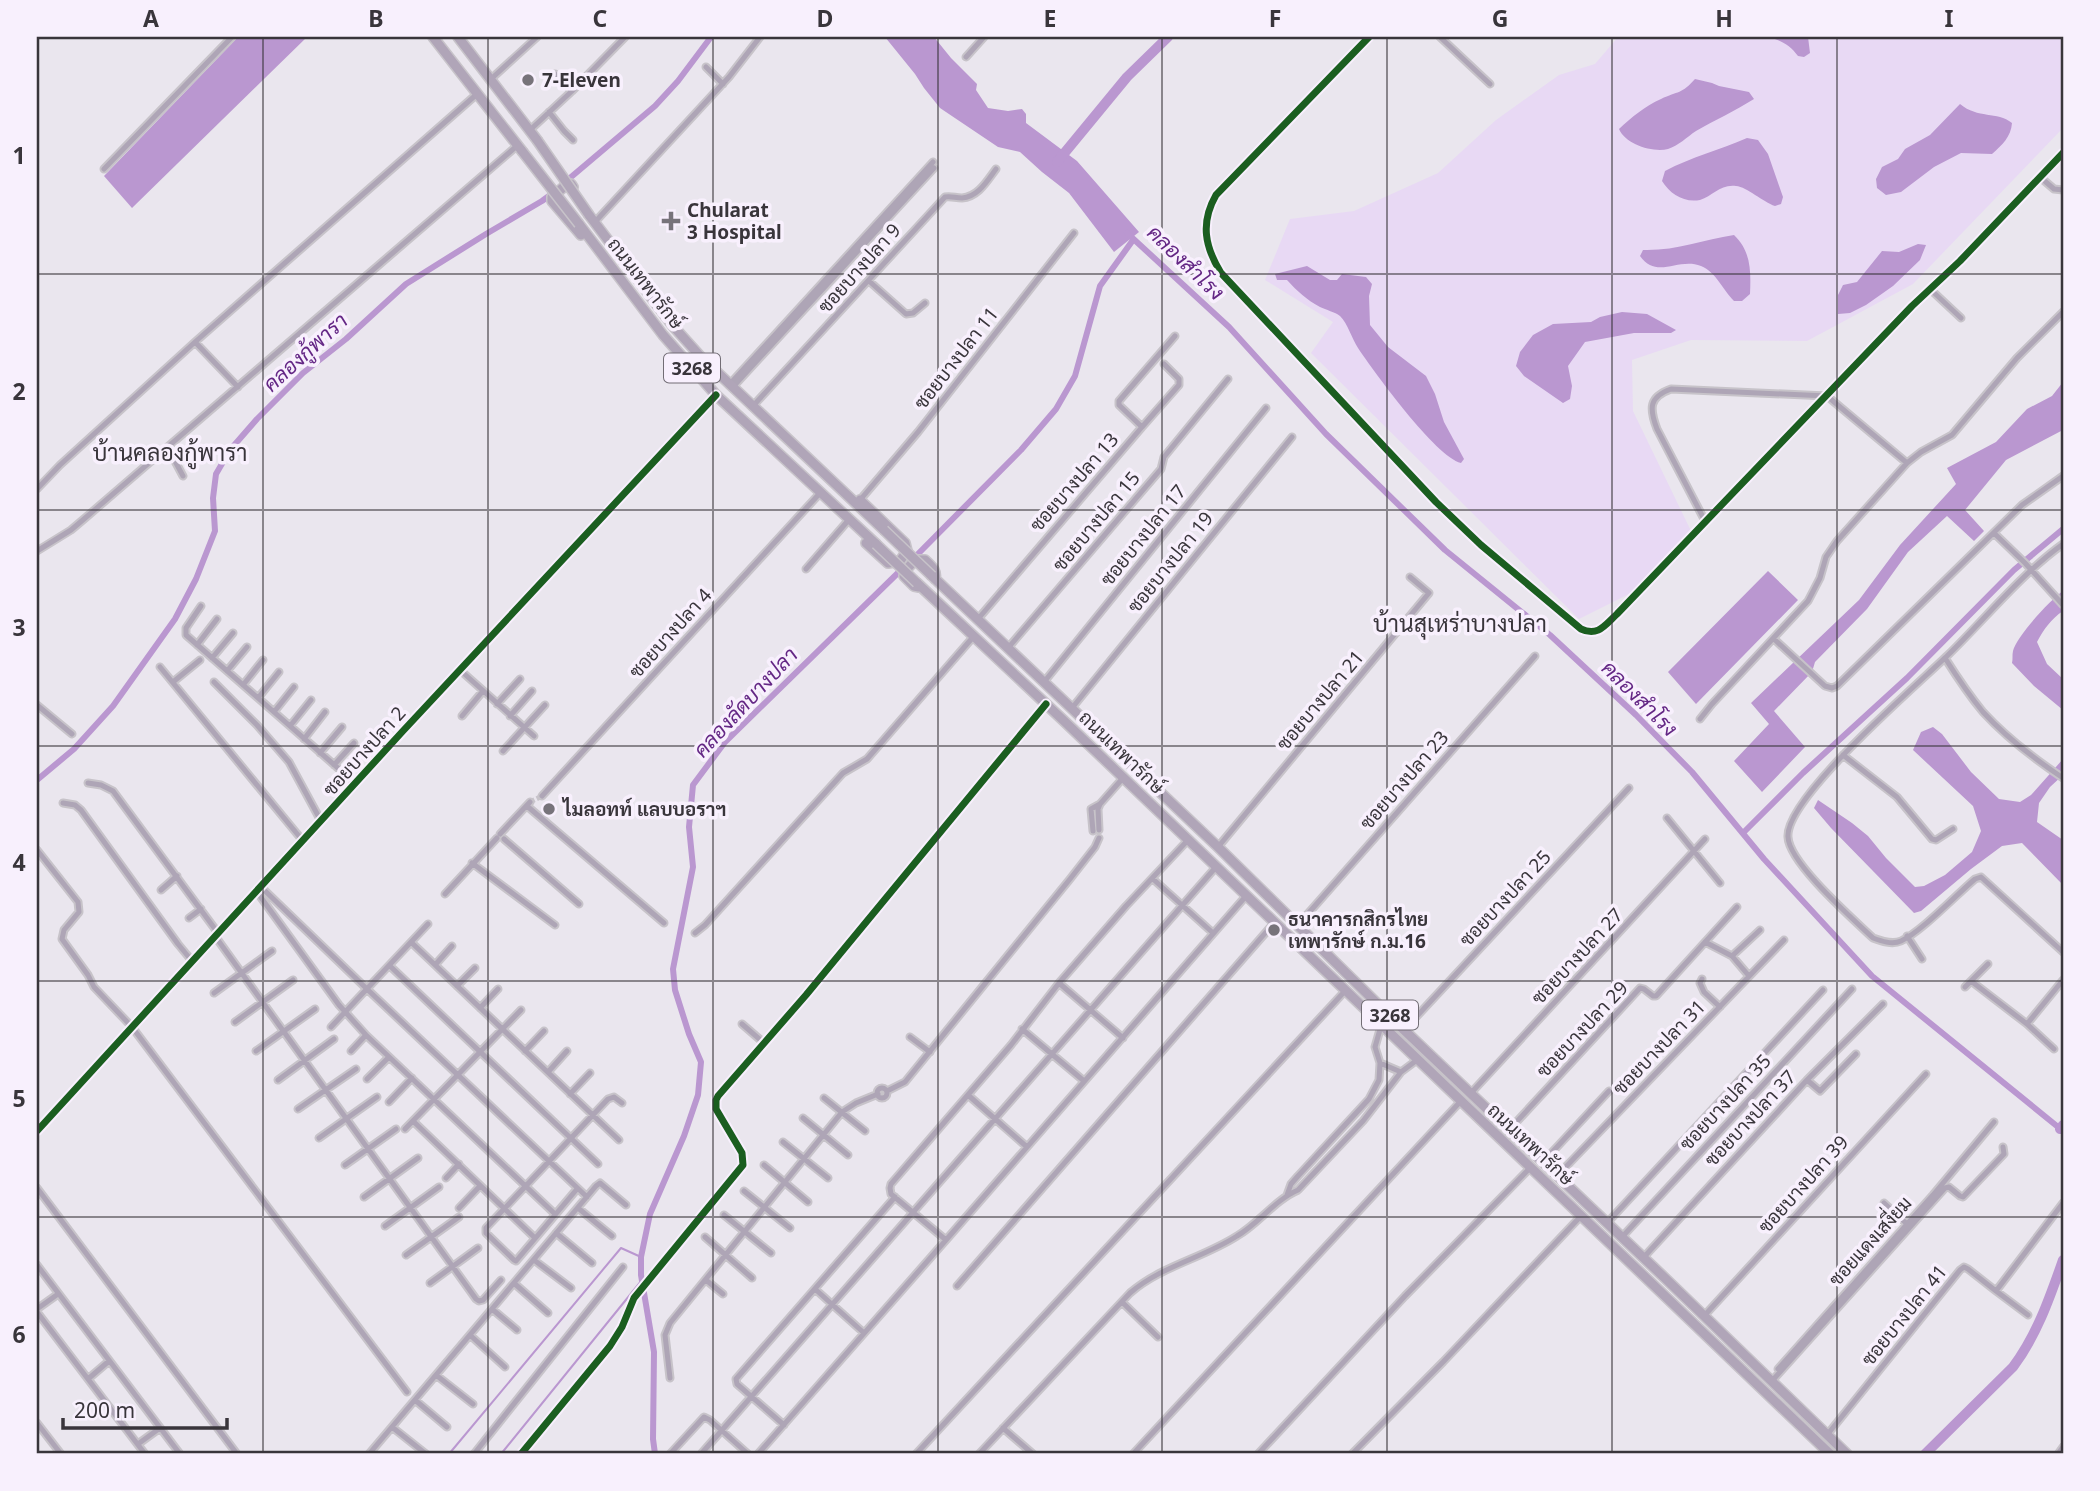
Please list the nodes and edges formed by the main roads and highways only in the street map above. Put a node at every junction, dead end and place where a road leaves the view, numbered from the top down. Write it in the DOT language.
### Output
graph roads {
  1 [pos="433,37"];
  2 [pos="458,37"];
  3 [pos="592,219"];
  4 [pos="587,236"];
  5 [pos="830,479"];
  6 [pos="822,493"];
  7 [pos="934,578"];
  8 [pos="919,585"];
  9 [pos="1491,1112"];
  10 [pos="1482,1122"];
  11 [pos="1829,1454"];
  12 [pos="1847,1454"];
  1 -- 4 [label="main road, ถนนเทพารักษ์ / 3268, bridge"];
  2 -- 3 [label="main road, ถนนเทพารักษ์ / 3268, bridge"];
  3 -- 4 [label="main road"];
  3 -- 5 [label="main road, ถนนเทพารักษ์ / 3268"];
  4 -- 6 [label="main road, ถนนเทพารักษ์ / 3268"];
  5 -- 6 [label="main road"];
  5 -- 7 [label="main road, ถนนเทพารักษ์ / 3268, bridge"];
  6 -- 8 [label="main road, ถนนเทพารักษ์ / 3268, bridge"];
  7 -- 8 [label="main road"];
  7 -- 9 [label="main road, ถนนเทพารักษ์ / 3268"];
  8 -- 10 [label="main road, ถนนเทพารักษ์ / 3268"];
  9 -- 10 [label="main road"];
  9 -- 12 [label="main road, ถนนเทพารักษ์ / 3268"];
  10 -- 11 [label="main road, ถนนเทพารักษ์ / 3268"];
}
